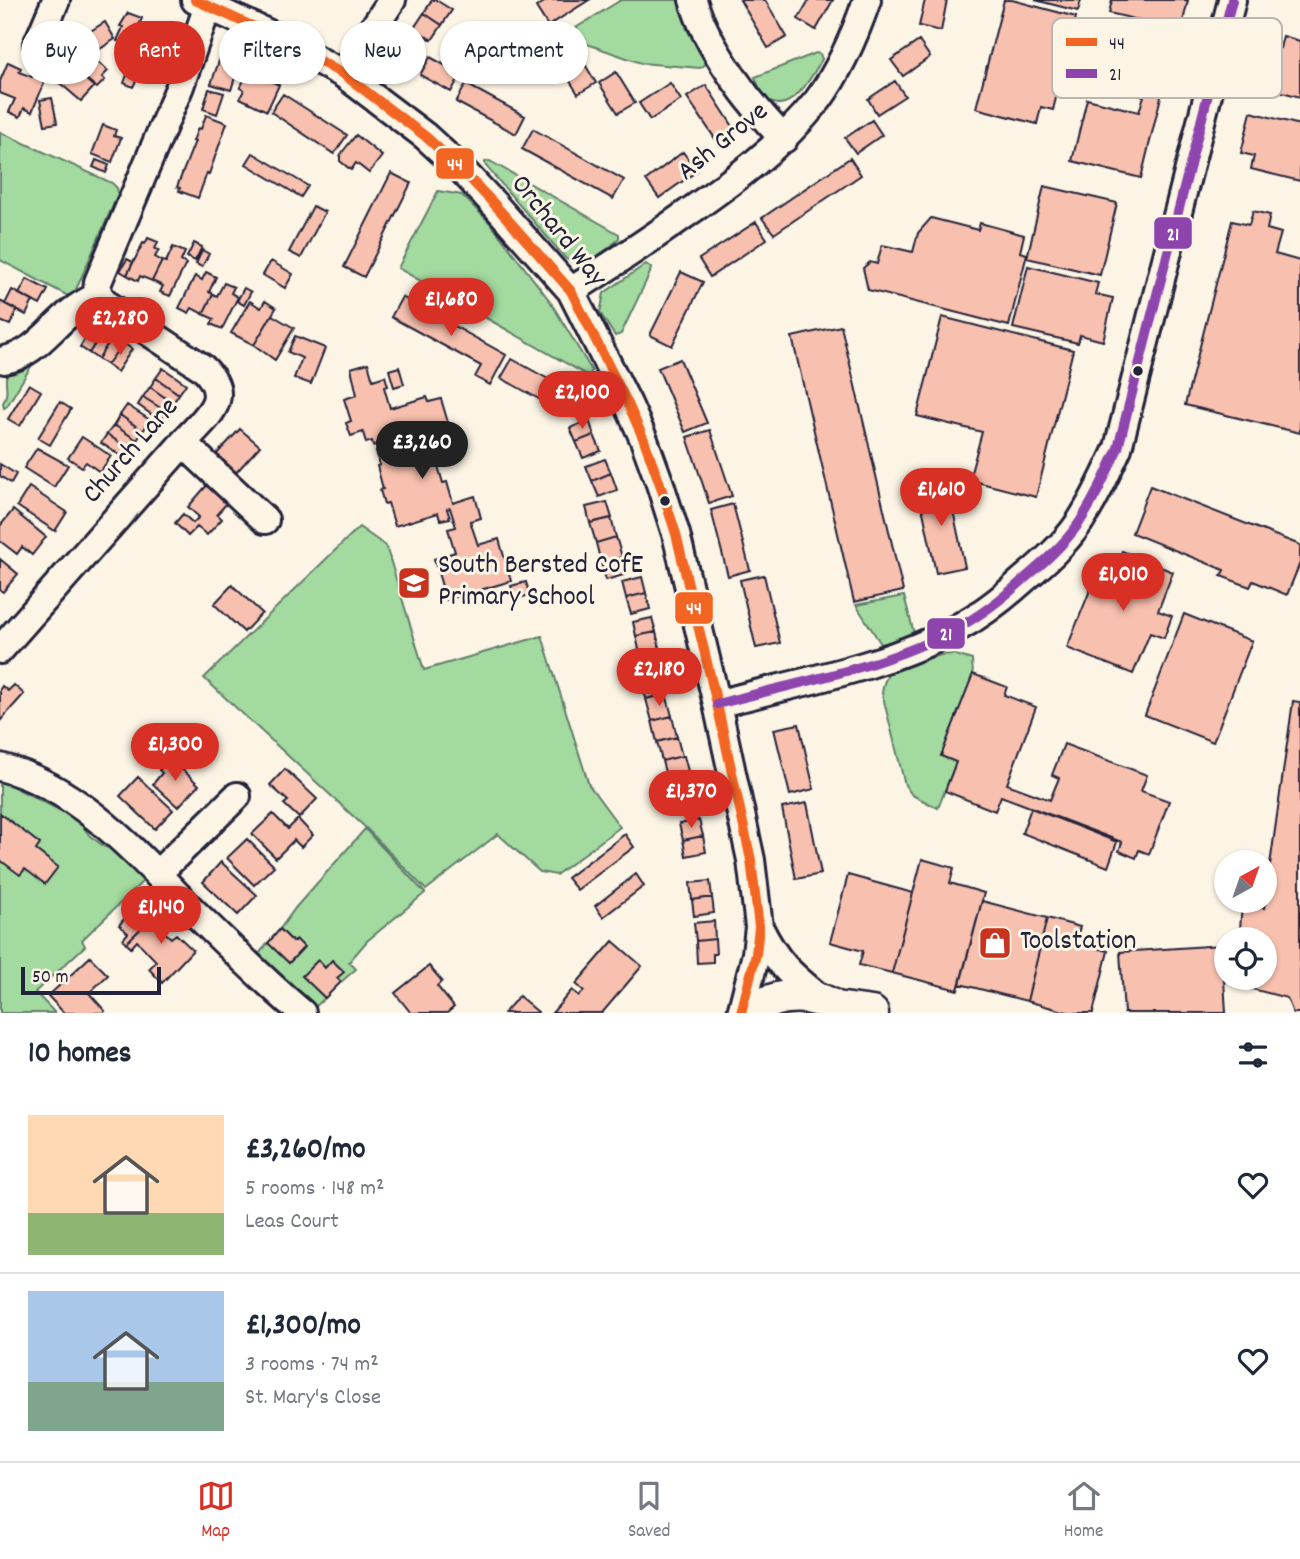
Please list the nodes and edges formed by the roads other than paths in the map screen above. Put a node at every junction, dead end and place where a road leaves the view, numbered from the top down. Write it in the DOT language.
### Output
graph roads {
  1 [pos="56,0"];
  2 [pos="391,0"];
  3 [pos="693,0"];
  4 [pos="867,0"];
  5 [pos="1231,0"];
  6 [pos="204,2"];
  7 [pos="1226,18"];
  8 [pos="47,21"];
  9 [pos="377,21"];
  10 [pos="340,72"];
  11 [pos="356,84"];
  12 [pos="1206,98"];
  13 [pos="784,139"];
  14 [pos="571,291"];
  15 [pos="98,295"];
  16 [pos="4,360"];
  17 [pos="183,443"];
  18 [pos="265,520"];
  19 [pos="0,650"];
  20 [pos="717,704"];
  21 [pos="0,768"];
  22 [pos="237,796"];
  23 [pos="157,874"];
  24 [pos="759,927"];
  25 [pos="834,1007"];
  26 [pos="302,1013"];
  27 [pos="741,1013"];
  28 [pos="751,1013"];
  29 [pos="872,1013"];
  1 -- 8 [label="street"];
  2 -- 9 [label="street"];
  3 -- 13 [label="street"];
  4 -- 13 [label="street, Ash Grove"];
  5 -- 7 [label="street"];
  6 -- 10 [label="street, Orchard Way"];
  6 -- 15 [label="street"];
  11 -- 14 [label="street, Orchard Way"];
  12 -- 20 [label="street"];
  13 -- 14 [label="street, Ash Grove"];
  14 -- 20 [label="street, Orchard Way"];
  15 -- 16 [label="street"];
  15 -- 17 [label="street, Church Lane"];
  17 -- 18 [label="street"];
  17 -- 19 [label="street, Church Lane"];
  20 -- 24 [label="street, Orchard Way"];
  21 -- 23 [label="street"];
  22 -- 23 [label="street"];
  23 -- 26 [label="street"];
  24 -- 25 [label="street"];
  24 -- 27 [label="street"];
  25 -- 28 [label="main road"];
  25 -- 29 [label="main road"];
}
